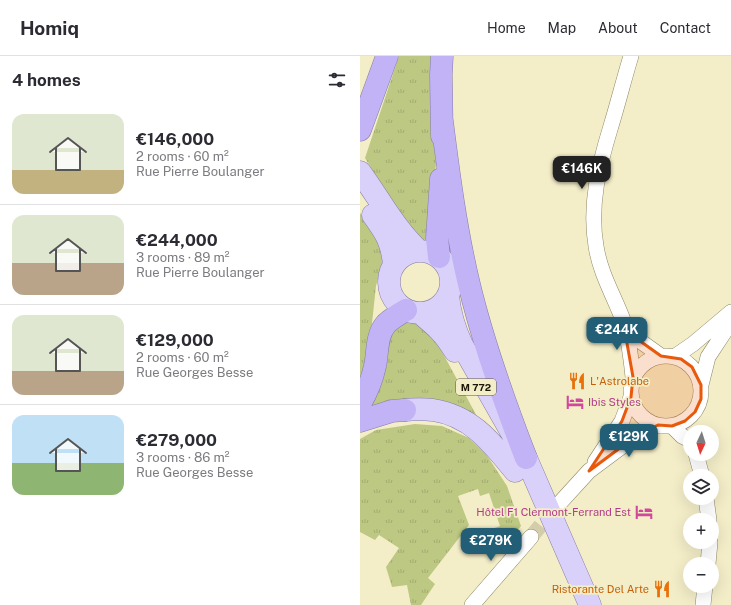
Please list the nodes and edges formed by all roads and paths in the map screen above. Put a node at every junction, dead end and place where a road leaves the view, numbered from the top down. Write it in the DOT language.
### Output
graph roads {
  1 [pos="387,56"];
  2 [pos="442,56"];
  3 [pos="631,56"];
  4 [pos="442,121"];
  5 [pos="360,130"];
  6 [pos="362,183"];
  7 [pos="429,254"];
  8 [pos="394,265"];
  9 [pos="448,296"];
  10 [pos="413,311"];
  11 [pos="731,312"];
  12 [pos="623,321"];
  13 [pos="731,322"];
  14 [pos="667,356"];
  15 [pos="633,377"];
  16 [pos="701,385"];
  17 [pos="631,396"];
  18 [pos="360,404"];
  19 [pos="405,410"];
  20 [pos="695,412"];
  21 [pos="360,421"];
  22 [pos="695,425"];
  23 [pos="665,426"];
  24 [pos="683,436"];
  25 [pos="520,464"];
  26 [pos="589,471"];
  27 [pos="558,504"];
  28 [pos="531,536"];
  29 [pos="705,593"];
  30 [pos="472,605"];
  31 [pos="574,605"];
  32 [pos="590,605"];
  33 [pos="703,605"];
  1 -- 5 [label="highway"];
  2 -- 4 [label="highway"];
  3 -- 12 [label="street"];
  4 -- 7 [label="highway"];
  4 -- 25 [label="highway"];
  6 -- 7 [label="main road"];
  6 -- 8 [label="main road"];
  7 -- 8 [label="main road"];
  7 -- 9 [label="main road"];
  8 -- 10 [label="main road"];
  9 -- 10 [label="main road"];
  9 -- 25 [label="main road, M 772"];
  10 -- 18 [label="highway"];
  10 -- 25 [label="main road, M 772"];
  11 -- 14 [label="street"];
  12 -- 14 [label="street"];
  12 -- 15 [label="street"];
  13 -- 16 [label="street"];
  14 -- 15 [label="street"];
  14 -- 16 [label="street"];
  15 -- 17 [label="street"];
  16 -- 20 [label="street"];
  17 -- 23 [label="street"];
  17 -- 26 [label="street"];
  19 -- 21 [label="highway"];
  19 -- 25 [label="main road"];
  20 -- 22 [label="street"];
  20 -- 23 [label="street"];
  23 -- 24 [label="street"];
  23 -- 26 [label="street"];
  25 -- 31 [label="main road, M 772"];
  25 -- 32 [label="main road, M 772"];
  26 -- 27 [label="street"];
  28 -- 30 [label="street"];
  29 -- 33 [label="street"];
}
